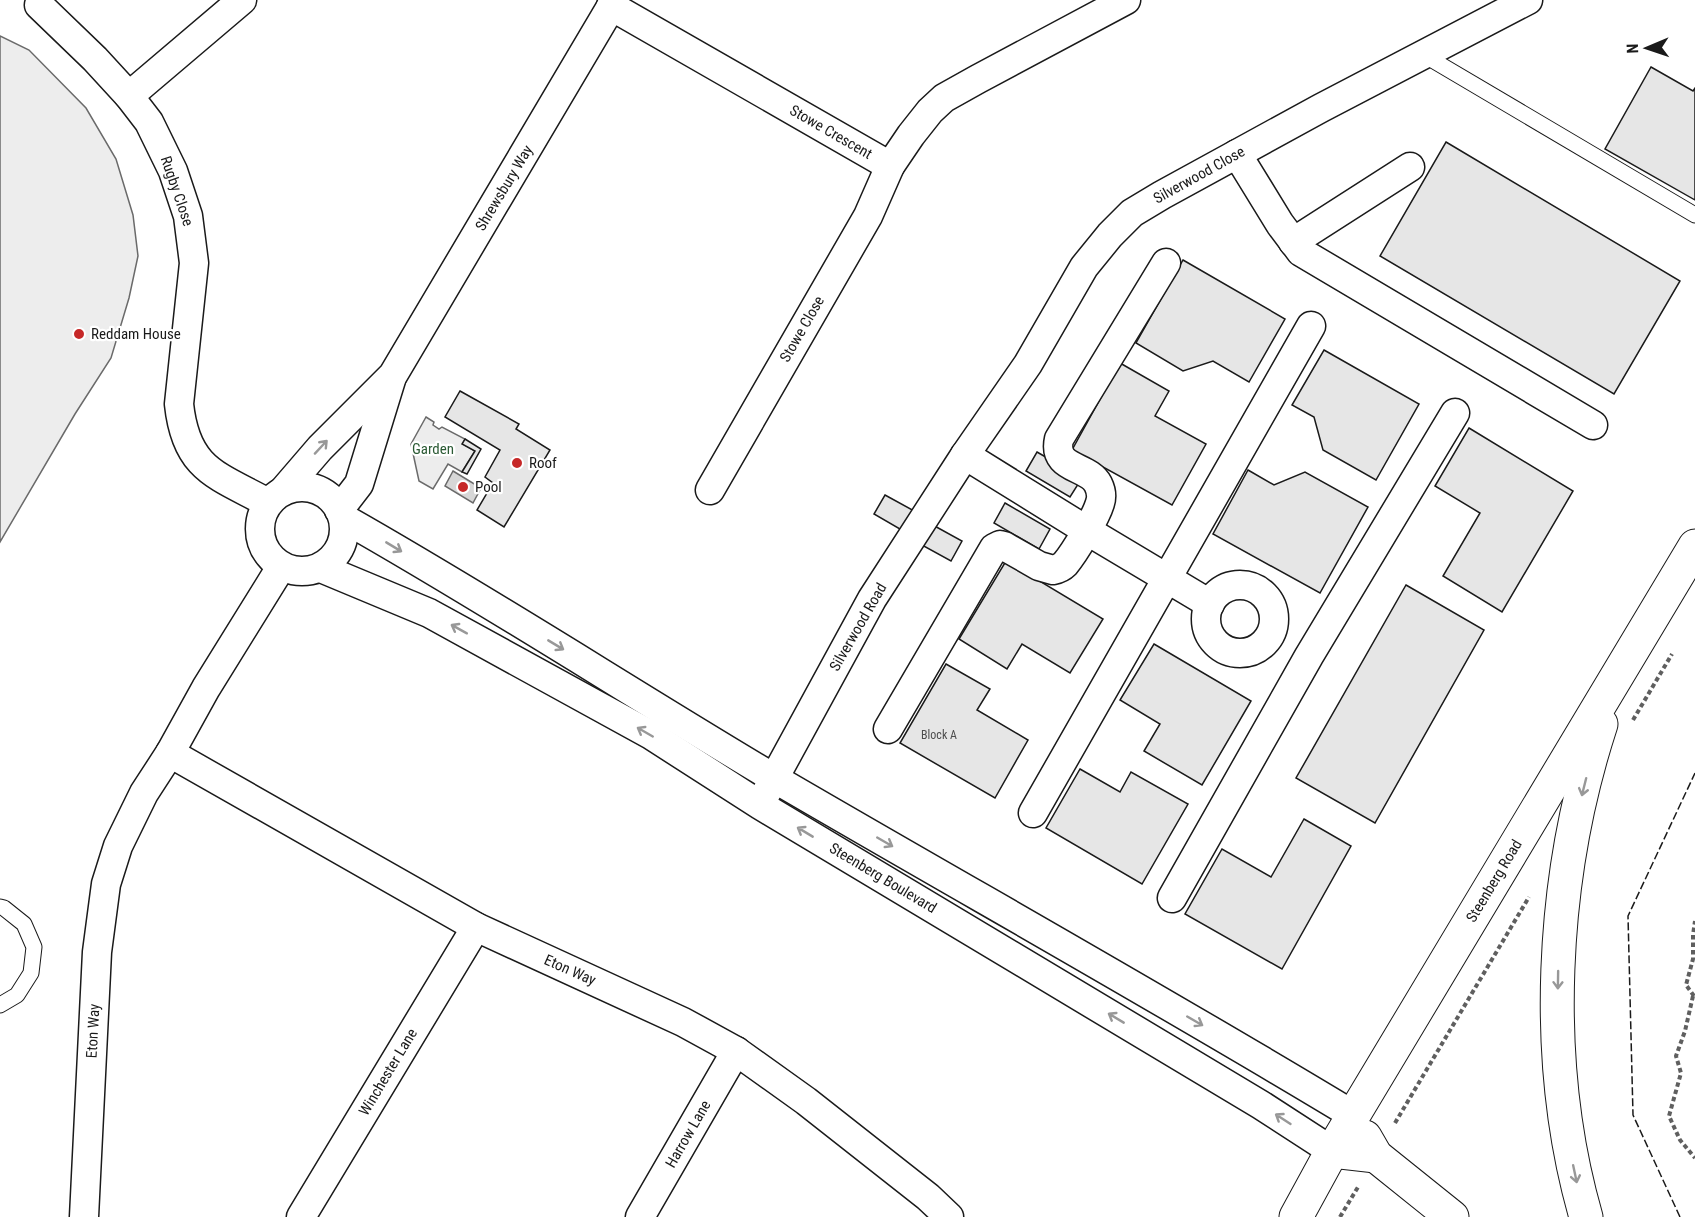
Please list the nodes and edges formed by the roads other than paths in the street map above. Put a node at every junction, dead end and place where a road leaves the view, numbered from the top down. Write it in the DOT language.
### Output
graph roads {
  1 [pos="242,0"];
  2 [pos="1126,0"];
  3 [pos="1528,0"];
  4 [pos="613,3"];
  5 [pos="39,4"];
  6 [pos="1424,55"];
  7 [pos="129,96"];
  8 [pos="1237,154"];
  9 [pos="890,166"];
  10 [pos="1410,167"];
  11 [pos="1695,215"];
  12 [pos="1293,242"];
  13 [pos="1166,263"];
  14 [pos="1311,326"];
  15 [pos="393,375"];
  16 [pos="1455,413"];
  17 [pos="1593,425"];
  18 [pos="965,455"];
  19 [pos="710,490"];
  20 [pos="276,497"];
  21 [pos="341,514"];
  22 [pos="1086,530"];
  23 [pos="1695,546"];
  24 [pos="281,567"];
  25 [pos="321,568"];
  26 [pos="1167,578"];
  27 [pos="1210,604"];
  28 [pos="506,614"];
  29 [pos="1269,635"];
  30 [pos="489,646"];
  31 [pos="1309,656"];
  32 [pos="1620,671"];
  33 [pos="888,729"];
  34 [pos="170,753"];
  35 [pos="775,778"];
  36 [pos="760,805"];
  37 [pos="1033,813"];
  38 [pos="1172,898"];
  39 [pos="0,907"];
  40 [pos="476,927"];
  41 [pos="0,1005"];
  42 [pos="736,1051"];
  43 [pos="1353,1115"];
  44 [pos="1332,1151"];
  45 [pos="1376,1156"];
  46 [pos="84,1217"];
  47 [pos="301,1217"];
  48 [pos="640,1217"];
  49 [pos="949,1217"];
  50 [pos="1296,1217"];
  51 [pos="1452,1217"];
  52 [pos="1586,1217"];
  1 -- 7 [label="street"];
  2 -- 9 [label="street, Stowe Crescent"];
  3 -- 6 [label="street, Silverwood Close"];
  4 -- 9 [label="street, Stowe Crescent"];
  4 -- 15 [label="street, Shrewsbury Way"];
  5 -- 7 [label="street, Rugby Close"];
  6 -- 8 [label="street, Silverwood Close"];
  6 -- 11 [label="lane"];
  7 -- 20 [label="street, Rugby Close"];
  8 -- 12 [label="street"];
  8 -- 18 [label="street, Silverwood Close"];
  9 -- 19 [label="street, Stowe Close"];
  10 -- 12 [label="street"];
  12 -- 17 [label="street"];
  13 -- 22 [label="street"];
  14 -- 26 [label="street"];
  20 -- 15 [label="street, one-way"];
  15 -- 21 [label="street"];
  16 -- 31 [label="street"];
  18 -- 22 [label="street"];
  18 -- 35 [label="street, Silverwood Road"];
  20 -- 21 [label="street"];
  20 -- 24 [label="street"];
  21 -- 25 [label="street"];
  21 -- 28 [label="street, Steenberg Boulevard, one-way"];
  22 -- 26 [label="street"];
  22 -- 33 [label="street"];
  23 -- 32 [label="main road, Steenberg Road"];
  24 -- 25 [label="street"];
  24 -- 34 [label="street, Eton Way"];
  30 -- 25 [label="street, Steenberg Boulevard, one-way"];
  26 -- 27 [label="street"];
  26 -- 37 [label="street"];
  27 -- 29 [label="street"];
  27 -- 29 [label="street"];
  28 -- 30 [label="street"];
  28 -- 35 [label="street, Steenberg Boulevard, one-way"];
  29 -- 31 [label="street"];
  36 -- 30 [label="street, Steenberg Boulevard, one-way"];
  31 -- 38 [label="street"];
  32 -- 43 [label="main road, Steenberg Road"];
  32 -- 52 [label="main road, one-way"];
  34 -- 40 [label="street, Eton Way"];
  34 -- 46 [label="street, Eton Way"];
  35 -- 36 [label="street, Silverwood Road"];
  35 -- 43 [label="street, Steenberg Boulevard, one-way"];
  44 -- 36 [label="street, Steenberg Boulevard, one-way"];
  39 -- 41 [label="lane"];
  40 -- 42 [label="street, Eton Way"];
  40 -- 47 [label="street, Winchester Lane"];
  42 -- 48 [label="street, Harrow Lane"];
  42 -- 49 [label="street, Eton Way"];
  43 -- 44 [label="main road, Steenberg Road"];
  43 -- 45 [label="main road"];
  44 -- 45 [label="main road"];
  44 -- 50 [label="main road, Steenberg Road"];
  45 -- 51 [label="main road"];
}
